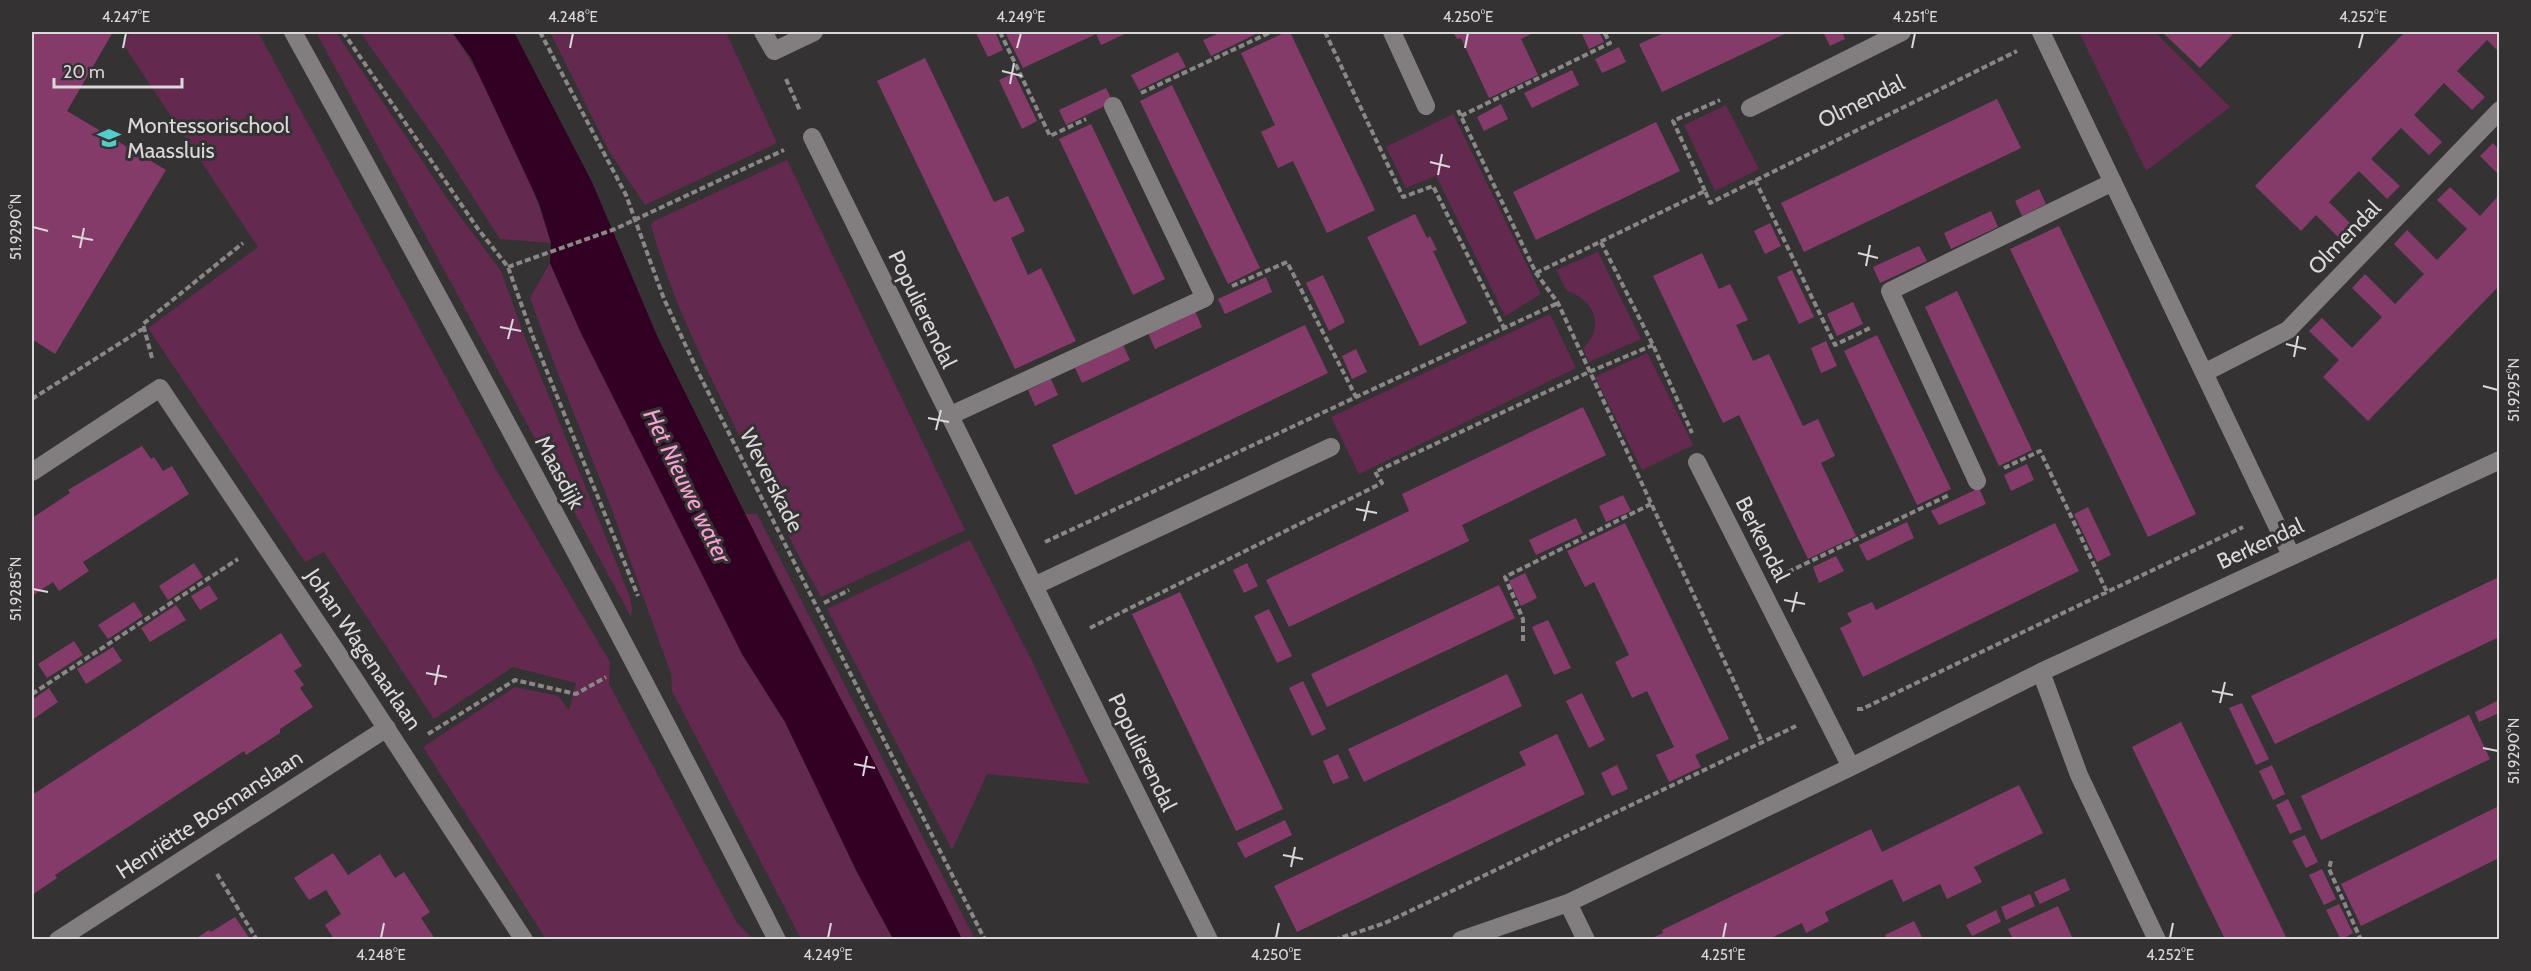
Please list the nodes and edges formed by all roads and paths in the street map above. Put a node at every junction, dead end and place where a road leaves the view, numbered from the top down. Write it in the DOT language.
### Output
graph roads {
  1 [pos="293,32"];
  2 [pos="343,32"];
  3 [pos="540,32"];
  4 [pos="763,32"];
  5 [pos="814,32"];
  6 [pos="1324,32"];
  7 [pos="1392,32"];
  8 [pos="1604,32"];
  9 [pos="1902,32"];
  10 [pos="2043,35"];
  11 [pos="774,51"];
  12 [pos="1113,106"];
  13 [pos="1426,106"];
  14 [pos="1750,108"];
  15 [pos="2499,110"];
  16 [pos="1461,116"];
  17 [pos="812,137"];
  18 [pos="1755,180"];
  19 [pos="2113,182"];
  20 [pos="1705,191"];
  21 [pos="637,219"];
  22 [pos="1601,242"];
  23 [pos="243,243"];
  24 [pos="508,267"];
  25 [pos="1536,273"];
  26 [pos="1204,298"];
  27 [pos="1558,303"];
  28 [pos="1900,313"];
  29 [pos="144,328"];
  30 [pos="1504,328"];
  31 [pos="1653,345"];
  32 [pos="1589,372"];
  33 [pos="2204,373"];
  34 [pos="159,388"];
  35 [pos="1356,397"];
  36 [pos="32,399"];
  37 [pos="949,416"];
  38 [pos="1331,447"];
  39 [pos="2499,460"];
  40 [pos="1697,462"];
  41 [pos="32,472"];
  42 [pos="1977,481"];
  43 [pos="1651,504"];
  44 [pos="263,542"];
  45 [pos="1017,555"];
  46 [pos="2290,555"];
  47 [pos="1760,585"];
  48 [pos="1034,586"];
  49 [pos="849,590"];
  50 [pos="2107,592"];
  51 [pos="639,600"];
  52 [pos="824,603"];
  53 [pos="1523,641"];
  54 [pos="1062,642"];
  55 [pos="634,660"];
  56 [pos="2041,672"];
  57 [pos="32,694"];
  58 [pos="387,728"];
  59 [pos="1762,742"];
  60 [pos="402,750"];
  61 [pos="1851,767"];
  62 [pos="201,848"];
  63 [pos="2331,861"];
  64 [pos="1568,903"];
  65 [pos="58,939"];
  66 [pos="257,939"];
  67 [pos="524,939"];
  68 [pos="777,939"];
  69 [pos="985,939"];
  70 [pos="1209,939"];
  71 [pos="1461,939"];
  72 [pos="1586,939"];
  73 [pos="2157,939"];
  74 [pos="2361,939"];
  1 -- 55 [label="street, Maasdijk"];
  2 -- 24 [label="path"];
  3 -- 21 [label="path, Weverskade"];
  4 -- 11 [label="street"];
  5 -- 11 [label="street"];
  6 -- 30 [label="path"];
  7 -- 13 [label="street"];
  8 -- 16 [label="path"];
  9 -- 14 [label="street, Olmendal"];
  10 -- 18 [label="path, Olmendal"];
  10 -- 19 [label="street"];
  11 -- 17 [label="path"];
  12 -- 26 [label="street"];
  13 -- 16 [label="path"];
  14 -- 20 [label="path"];
  15 -- 33 [label="street, Olmendal"];
  16 -- 25 [label="path"];
  17 -- 21 [label="path"];
  17 -- 37 [label="street, Populierendal"];
  18 -- 20 [label="path, Olmendal"];
  18 -- 28 [label="path"];
  19 -- 28 [label="street"];
  19 -- 33 [label="street"];
  20 -- 22 [label="path"];
  21 -- 24 [label="path"];
  21 -- 69 [label="path, Weverskade"];
  22 -- 25 [label="path"];
  22 -- 31 [label="path"];
  23 -- 29 [label="path"];
  24 -- 51 [label="path"];
  25 -- 27 [label="path"];
  26 -- 35 [label="path"];
  26 -- 37 [label="street"];
  27 -- 30 [label="path"];
  27 -- 32 [label="path"];
  28 -- 42 [label="street"];
  29 -- 34 [label="path"];
  29 -- 36 [label="path"];
  30 -- 35 [label="path"];
  31 -- 32 [label="path"];
  31 -- 40 [label="path"];
  32 -- 43 [label="path"];
  32 -- 54 [label="path"];
  33 -- 46 [label="street"];
  34 -- 41 [label="street"];
  34 -- 44 [label="street, Johan Wagenaarlaan"];
  35 -- 45 [label="path"];
  37 -- 45 [label="street, Populierendal"];
  38 -- 48 [label="street"];
  39 -- 46 [label="street, Berkendal"];
  40 -- 47 [label="street, Berkendal"];
  42 -- 47 [label="path"];
  42 -- 50 [label="path"];
  43 -- 53 [label="path"];
  43 -- 59 [label="path"];
  44 -- 57 [label="path"];
  44 -- 58 [label="street, Johan Wagenaarlaan"];
  45 -- 48 [label="street, Populierendal"];
  46 -- 56 [label="street, Berkendal"];
  47 -- 61 [label="street, Berkendal"];
  48 -- 54 [label="street, Populierendal"];
  49 -- 52 [label="path"];
  54 -- 70 [label="street, Populierendal"];
  55 -- 60 [label="path"];
  55 -- 68 [label="street, Maasdijk"];
  56 -- 61 [label="street, Berkendal"];
  56 -- 73 [label="street"];
  58 -- 60 [label="street, Johan Wagenaarlaan"];
  58 -- 62 [label="street, Henriëtte Bosmanslaan"];
  60 -- 67 [label="street, Johan Wagenaarlaan"];
  61 -- 64 [label="street, Berkendal"];
  62 -- 65 [label="street, Henriëtte Bosmanslaan"];
  62 -- 66 [label="path"];
  63 -- 74 [label="path"];
  64 -- 71 [label="street"];
  64 -- 72 [label="street"];
}
